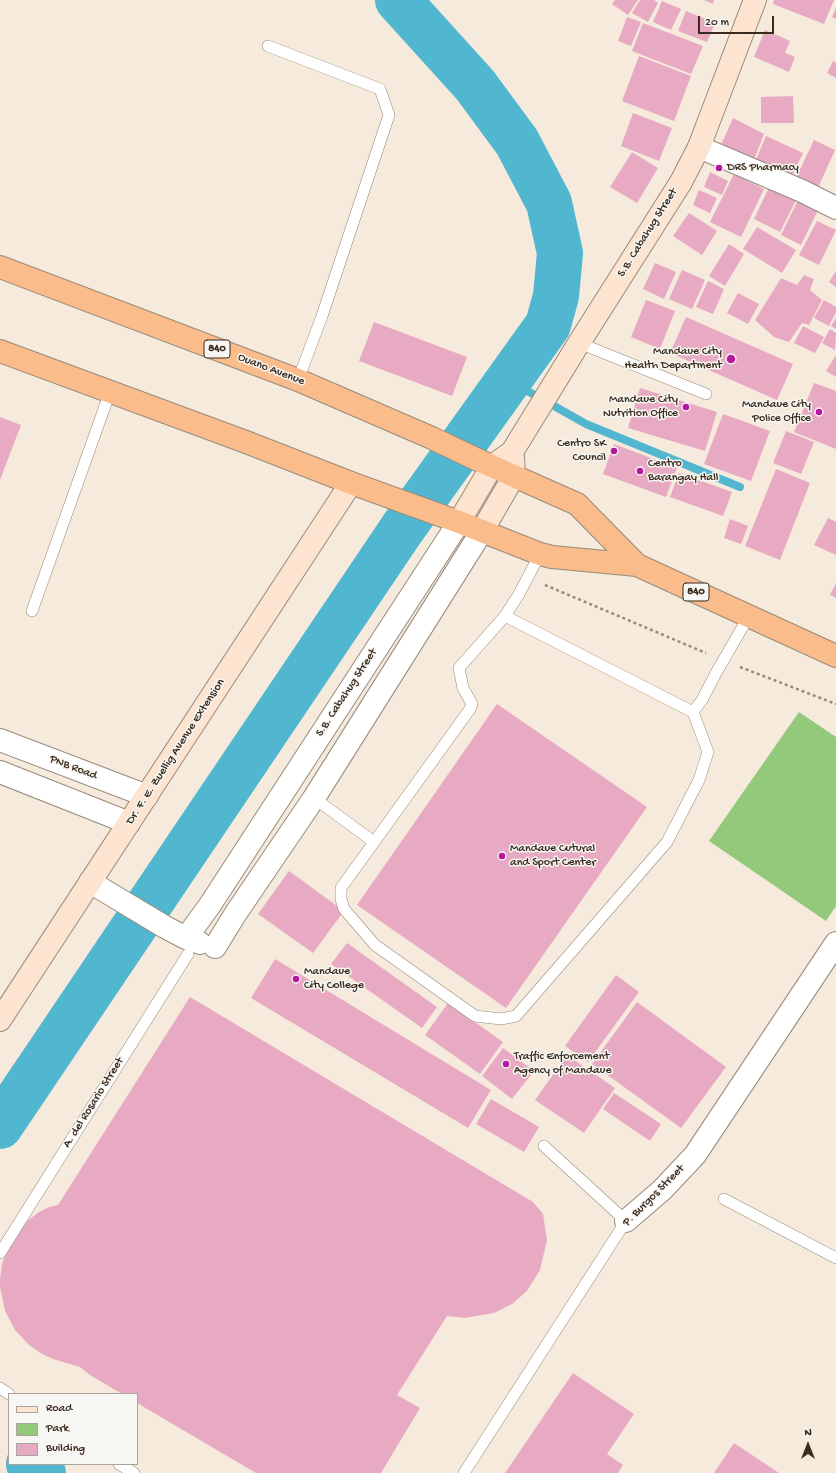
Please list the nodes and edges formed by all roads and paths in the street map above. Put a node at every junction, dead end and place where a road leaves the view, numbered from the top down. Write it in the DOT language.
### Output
graph roads {
  1 [pos="755,0"];
  2 [pos="268,46"];
  3 [pos="699,147"];
  4 [pos="836,208"];
  5 [pos="0,267"];
  6 [pos="579,342"];
  7 [pos="0,351"];
  8 [pos="298,380"];
  9 [pos="110,392"];
  10 [pos="706,394"];
  11 [pos="512,452"];
  12 [pos="485,463"];
  13 [pos="514,476"];
  14 [pos="351,483"];
  15 [pos="450,519"];
  16 [pos="482,531"];
  17 [pos="540,554"];
  18 [pos="637,565"];
  19 [pos="528,578"];
  20 [pos="32,611"];
  21 [pos="505,616"];
  22 [pos="749,616"];
  23 [pos="836,656"];
  24 [pos="724,660"];
  25 [pos="836,704"];
  26 [pos="693,712"];
  27 [pos="0,740"];
  28 [pos="0,772"];
  29 [pos="147,796"];
  30 [pos="314,798"];
  31 [pos="129,823"];
  32 [pos="374,842"];
  33 [pos="90,882"];
  34 [pos="836,943"];
  35 [pos="187,946"];
  36 [pos="0,1020"];
  37 [pos="544,1146"];
  38 [pos="724,1199"];
  39 [pos="626,1221"];
  40 [pos="0,1253"];
  41 [pos="836,1258"];
  42 [pos="121,1465"];
  43 [pos="134,1473"];
  44 [pos="464,1473"];
  1 -- 3 [label="street, S.B. Cabahug Street"];
  2 -- 8 [label="lane"];
  3 -- 4 [label="street"];
  3 -- 6 [label="street, S.B. Cabahug Street"];
  5 -- 8 [label="highway, Ouano Avenue / 840"];
  6 -- 10 [label="lane"];
  6 -- 11 [label="street, S.B. Cabahug Street"];
  7 -- 9 [label="highway, 840"];
  8 -- 12 [label="highway, Ouano Avenue / 840"];
  9 -- 14 [label="highway, 840"];
  9 -- 20 [label="lane"];
  11 -- 12 [label="street, S.B. Cabahug Street"];
  11 -- 13 [label="street"];
  12 -- 13 [label="highway, Ouano Avenue / 840"];
  12 -- 15 [label="street, S.B. Cabahug Street"];
  13 -- 16 [label="street"];
  13 -- 18 [label="highway, 840"];
  14 -- 15 [label="highway, 840"];
  14 -- 29 [label="street, Dr. F. E. Zuellig Avenue Extension"];
  15 -- 16 [label="highway, 840"];
  15 -- 35 [label="street, S.B. Cabahug Street"];
  16 -- 17 [label="highway, 840"];
  16 -- 30 [label="street"];
  17 -- 18 [label="highway, 840"];
  17 -- 19 [label="lane"];
  18 -- 22 [label="highway, 840"];
  19 -- 21 [label="lane"];
  19 -- 24 [label="path"];
  21 -- 26 [label="lane"];
  21 -- 32 [label="lane"];
  22 -- 23 [label="highway, 840"];
  22 -- 24 [label="lane"];
  24 -- 25 [label="path"];
  24 -- 26 [label="lane"];
  26 -- 32 [label="lane"];
  27 -- 29 [label="street, PNB Road"];
  28 -- 31 [label="street"];
  29 -- 31 [label="street, Dr. F. E. Zuellig Avenue Extension"];
  30 -- 32 [label="lane"];
  30 -- 35 [label="street"];
  31 -- 33 [label="street, Dr. F. E. Zuellig Avenue Extension"];
  33 -- 35 [label="street"];
  33 -- 36 [label="street, Dr. F. E. Zuellig Avenue Extension"];
  34 -- 39 [label="street, P. Burgos Street"];
  35 -- 40 [label="lane, A. del Rosario Street"];
  37 -- 39 [label="lane"];
  38 -- 41 [label="lane"];
  39 -- 44 [label="lane, P. Burgos Street"];
  42 -- 43 [label="lane"];
}
